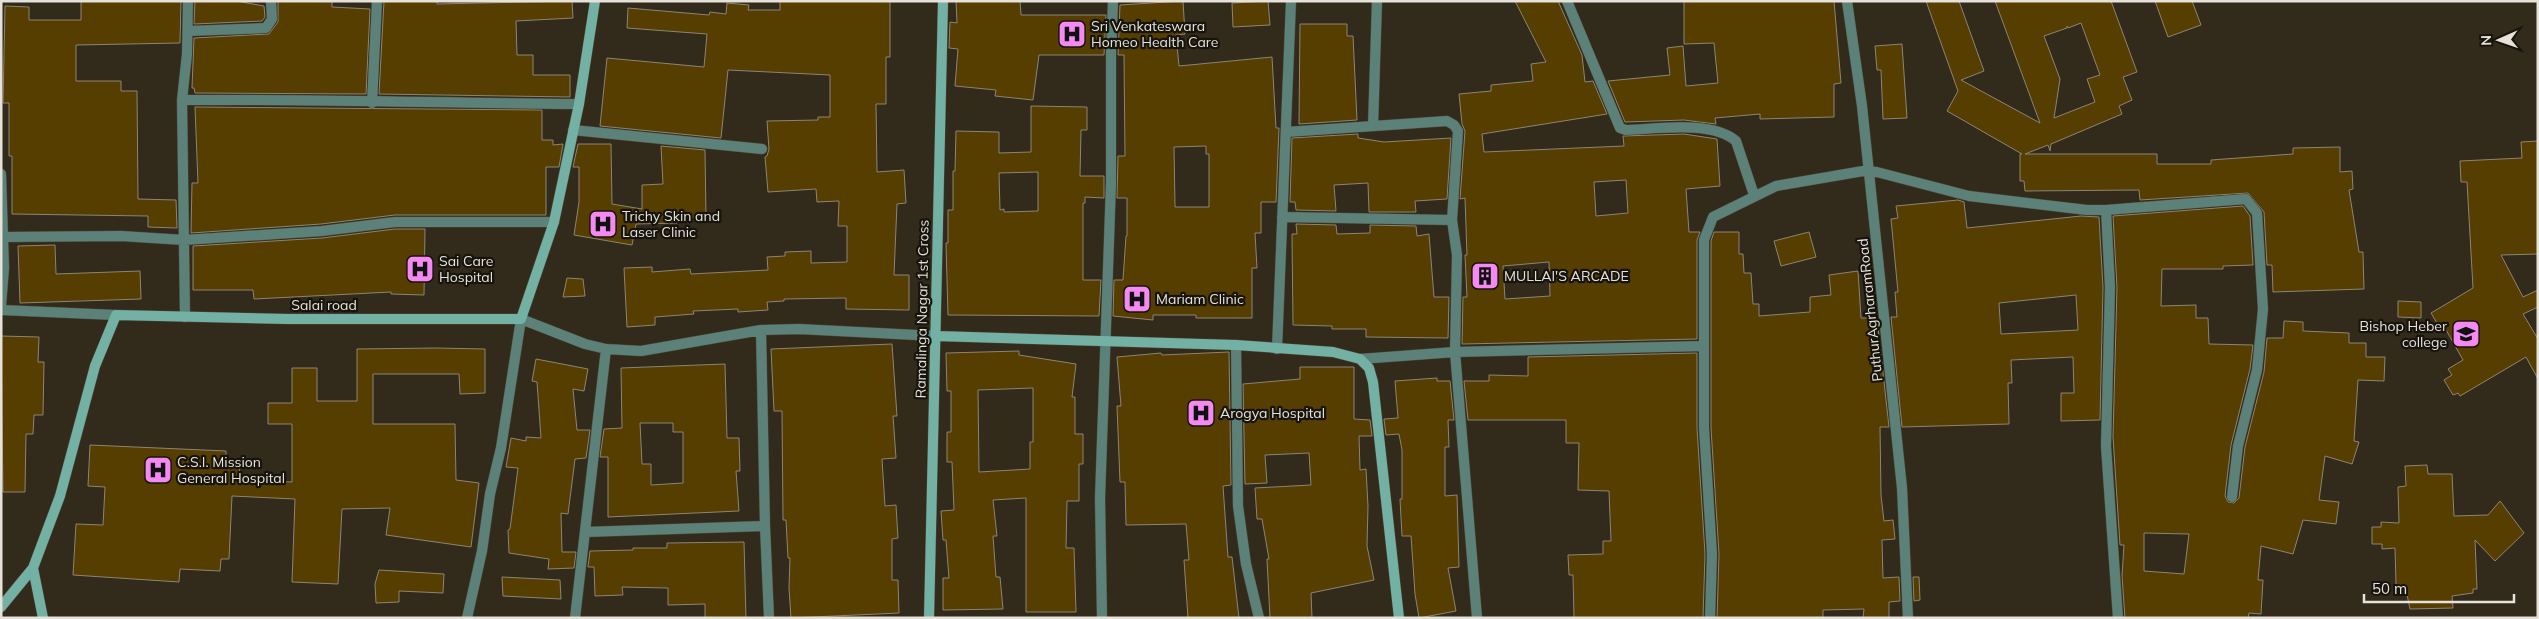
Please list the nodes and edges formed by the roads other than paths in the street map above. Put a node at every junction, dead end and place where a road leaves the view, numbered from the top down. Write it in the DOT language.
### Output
graph roads {
  1 [pos="188,1"];
  2 [pos="271,1"];
  3 [pos="376,1"];
  4 [pos="595,1"];
  5 [pos="943,1"];
  6 [pos="1113,1"];
  7 [pos="1291,1"];
  8 [pos="1377,1"];
  9 [pos="1567,1"];
  10 [pos="1847,1"];
  11 [pos="188,31"];
  12 [pos="182,100"];
  13 [pos="372,103"];
  14 [pos="579,104"];
  15 [pos="1374,126"];
  16 [pos="574,130"];
  17 [pos="1286,132"];
  18 [pos="762,149"];
  19 [pos="1869,170"];
  20 [pos="1,174"];
  21 [pos="1754,196"];
  22 [pos="2106,210"];
  23 [pos="1282,216"];
  24 [pos="1452,220"];
  25 [pos="554,222"];
  26 [pos="4,238"];
  27 [pos="184,240"];
  28 [pos="1,306"];
  29 [pos="1,310"];
  30 [pos="116,315"];
  31 [pos="185,318"];
  32 [pos="521,318"];
  33 [pos="761,330"];
  34 [pos="936,336"];
  35 [pos="1105,341"];
  36 [pos="1236,345"];
  37 [pos="1704,346"];
  38 [pos="606,349"];
  39 [pos="1277,349"];
  40 [pos="1455,352"];
  41 [pos="1360,359"];
  42 [pos="2232,497"];
  43 [pos="765,526"];
  44 [pos="585,532"];
  45 [pos="33,568"];
  46 [pos="1,607"];
  47 [pos="43,618"];
  48 [pos="468,618"];
  49 [pos="576,618"];
  50 [pos="769,618"];
  51 [pos="929,618"];
  52 [pos="1102,618"];
  53 [pos="1259,618"];
  54 [pos="1399,618"];
  55 [pos="1477,618"];
  56 [pos="1710,618"];
  57 [pos="1908,618"];
  58 [pos="2118,618"];
  1 -- 11 [label="street"];
  2 -- 11 [label="street"];
  3 -- 13 [label="street"];
  4 -- 14 [label="street"];
  5 -- 34 [label="street, Ramalinga Nagar 1st Cross"];
  6 -- 35 [label="street"];
  7 -- 17 [label="street"];
  8 -- 15 [label="street"];
  9 -- 21 [label="street"];
  10 -- 19 [label="street, PuthurAgrharamRoad"];
  11 -- 12 [label="street"];
  12 -- 13 [label="street"];
  12 -- 27 [label="street"];
  13 -- 14 [label="street"];
  14 -- 16 [label="street"];
  15 -- 17 [label="street"];
  15 -- 24 [label="street"];
  16 -- 18 [label="street"];
  16 -- 25 [label="street"];
  17 -- 23 [label="street"];
  19 -- 21 [label="street"];
  19 -- 22 [label="street"];
  19 -- 57 [label="street, PuthurAgrharamRoad"];
  20 -- 26 [label="street"];
  21 -- 37 [label="street"];
  22 -- 42 [label="street"];
  22 -- 58 [label="street"];
  23 -- 24 [label="street"];
  23 -- 39 [label="street"];
  24 -- 40 [label="street"];
  25 -- 27 [label="street"];
  25 -- 32 [label="street"];
  26 -- 27 [label="street"];
  26 -- 28 [label="street"];
  27 -- 31 [label="street"];
  29 -- 30 [label="street"];
  30 -- 31 [label="street, Salai road"];
  30 -- 45 [label="street"];
  31 -- 32 [label="street, Salai road"];
  32 -- 38 [label="street"];
  32 -- 48 [label="street"];
  33 -- 34 [label="street"];
  33 -- 38 [label="street"];
  33 -- 43 [label="street"];
  34 -- 35 [label="street"];
  34 -- 51 [label="street, Ramalinga Nagar 1st Cross"];
  35 -- 36 [label="street"];
  35 -- 52 [label="street"];
  36 -- 39 [label="street"];
  36 -- 53 [label="street"];
  37 -- 40 [label="street"];
  37 -- 56 [label="street"];
  38 -- 44 [label="street"];
  39 -- 41 [label="street"];
  40 -- 41 [label="street"];
  40 -- 55 [label="street"];
  41 -- 54 [label="street"];
  43 -- 44 [label="street"];
  43 -- 50 [label="street"];
  44 -- 49 [label="street"];
  45 -- 46 [label="street"];
  45 -- 47 [label="street"];
}
